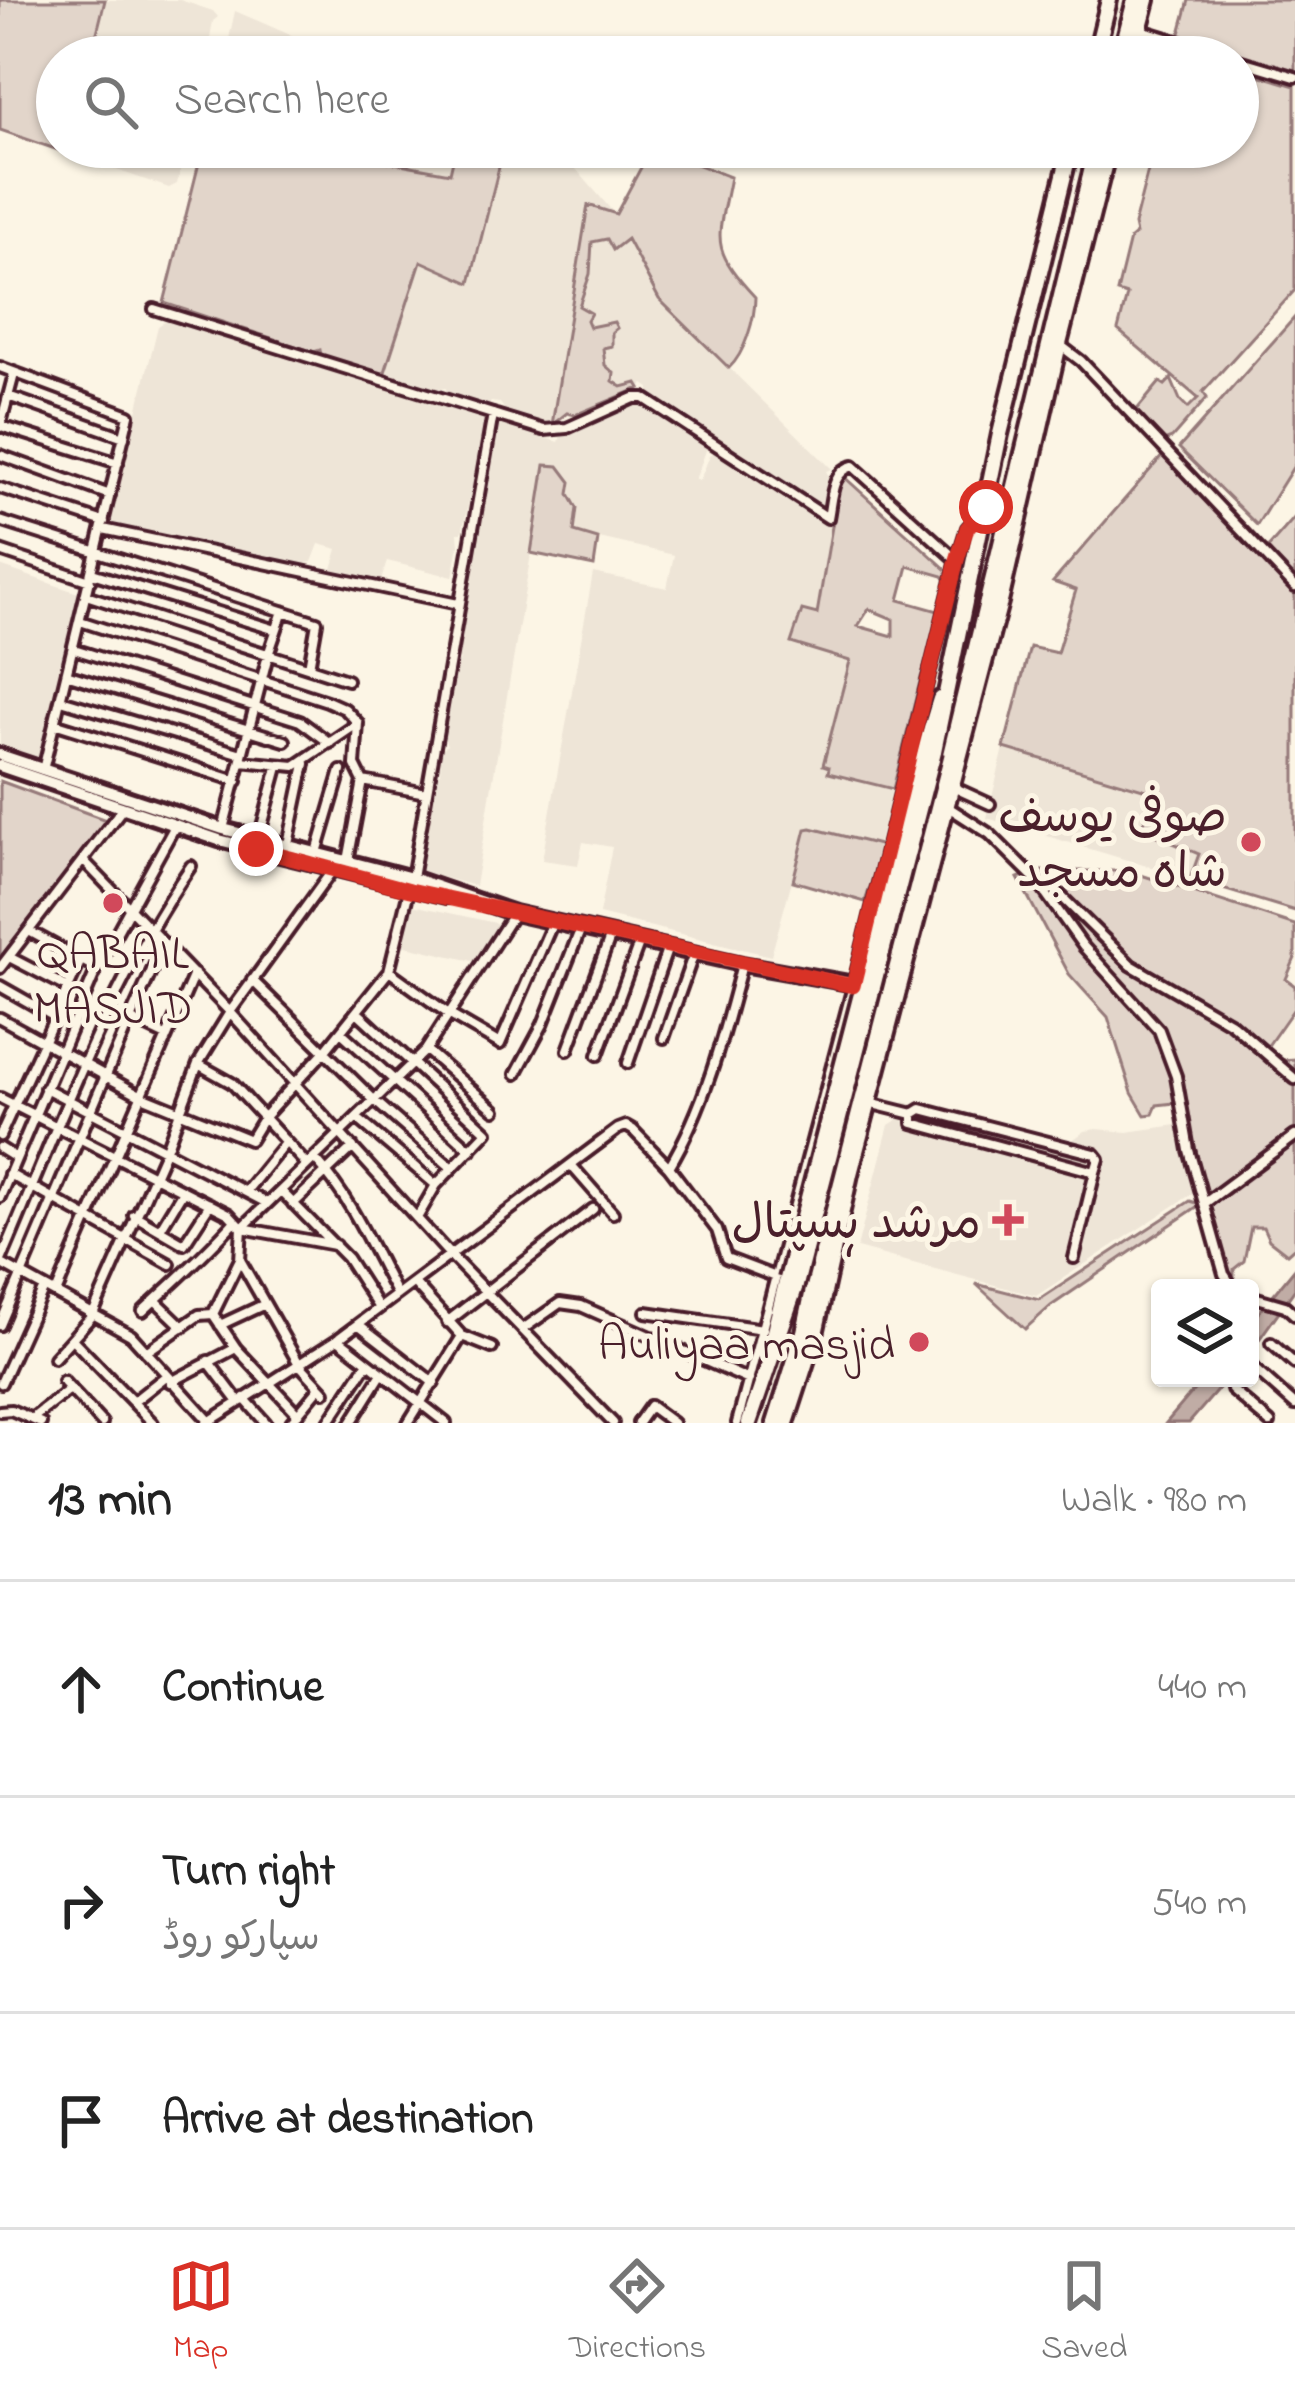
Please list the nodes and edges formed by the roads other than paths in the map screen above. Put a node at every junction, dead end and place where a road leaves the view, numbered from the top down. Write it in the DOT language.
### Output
graph roads {
  1 [pos="1109,0"];
  2 [pos="1135,0"];
  3 [pos="1147,0"];
  4 [pos="1139,30"];
  5 [pos="1100,36"];
  6 [pos="1126,36"];
  7 [pos="1137,36"];
  8 [pos="1159,36"];
  9 [pos="1259,66"];
  10 [pos="1295,77"];
  11 [pos="1066,168"];
  12 [pos="1092,168"];
  13 [pos="1104,168"];
  14 [pos="154,309"];
  15 [pos="1059,344"];
  16 [pos="0,367"];
  17 [pos="14,374"];
  18 [pos="8,396"];
  19 [pos="493,414"];
  20 [pos="0,427"];
  21 [pos="124,437"];
  22 [pos="0,455"];
  23 [pos="118,463"];
  24 [pos="0,488"];
  25 [pos="110,495"];
  26 [pos="986,507"];
  27 [pos="0,521"];
  28 [pos="104,525"];
  29 [pos="0,550"];
  30 [pos="96,554"];
  31 [pos="957,560"];
  32 [pos="91,577"];
  33 [pos="1295,587"];
  34 [pos="86,595"];
  35 [pos="458,604"];
  36 [pos="284,611"];
  37 [pos="80,621"];
  38 [pos="276,630"];
  39 [pos="74,649"];
  40 [pos="268,655"];
  41 [pos="309,668"];
  42 [pos="69,675"];
  43 [pos="262,680"];
  44 [pos="347,680"];
  45 [pos="61,700"];
  46 [pos="256,705"];
  47 [pos="54,723"];
  48 [pos="358,723"];
  49 [pos="250,731"];
  50 [pos="285,741"];
  51 [pos="330,743"];
  52 [pos="0,755"];
  53 [pos="242,758"];
  54 [pos="305,762"];
  55 [pos="0,766"];
  56 [pos="278,767"];
  57 [pos="340,771"];
  58 [pos="41,776"];
  59 [pos="237,781"];
  60 [pos="363,781"];
  61 [pos="953,787"];
  62 [pos="426,794"];
  63 [pos="990,805"];
  64 [pos="948,807"];
  65 [pos="122,809"];
  66 [pos="175,826"];
  67 [pos="221,834"];
  68 [pos="257,843"];
  69 [pos="286,851"];
  70 [pos="316,858"];
  71 [pos="83,860"];
  72 [pos="341,865"];
  73 [pos="190,866"];
  74 [pos="1037,880"];
  75 [pos="411,884"];
  76 [pos="128,905"];
  77 [pos="514,913"];
  78 [pos="554,922"];
  79 [pos="149,926"];
  80 [pos="581,927"];
  81 [pos="29,932"];
  82 [pos="612,934"];
  83 [pos="640,940"];
  84 [pos="168,946"];
  85 [pos="668,947"];
  86 [pos="694,953"];
  87 [pos="9,957"];
  88 [pos="81,960"];
  89 [pos="742,964"];
  90 [pos="0,968"];
  91 [pos="97,968"];
  92 [pos="389,971"];
  93 [pos="194,974"];
  94 [pos="253,980"];
  95 [pos="0,986"];
  96 [pos="853,986"];
  97 [pos="67,987"];
  98 [pos="892,991"];
  99 [pos="230,1012"];
  100 [pos="357,1012"];
  101 [pos="450,1015"];
  102 [pos="53,1016"];
  103 [pos="0,1018"];
  104 [pos="130,1019"];
  105 [pos="341,1032"];
  106 [pos="166,1036"];
  107 [pos="664,1038"];
  108 [pos="42,1043"];
  109 [pos="426,1050"];
  110 [pos="568,1050"];
  111 [pos="324,1052"];
  112 [pos="60,1053"];
  113 [pos="598,1055"];
  114 [pos="628,1063"];
  115 [pos="198,1064"];
  116 [pos="414,1064"];
  117 [pos="82,1065"];
  118 [pos="516,1074"];
  119 [pos="106,1078"];
  120 [pos="1295,1078"];
  121 [pos="396,1083"];
  122 [pos="295,1084"];
  123 [pos="45,1088"];
  124 [pos="142,1096"];
  125 [pos="0,1098"];
  126 [pos="68,1099"];
  127 [pos="376,1102"];
  128 [pos="869,1103"];
  129 [pos="13,1105"];
  130 [pos="495,1110"];
  131 [pos="92,1111"];
  132 [pos="178,1113"];
  133 [pos="913,1114"];
  134 [pos="34,1116"];
  135 [pos="264,1118"];
  136 [pos="358,1119"];
  137 [pos="55,1126"];
  138 [pos="126,1132"];
  139 [pos="341,1135"];
  140 [pos="0,1136"];
  141 [pos="1295,1136"];
  142 [pos="79,1139"];
  143 [pos="286,1142"];
  144 [pos="0,1148"];
  145 [pos="353,1148"];
  146 [pos="166,1149"];
  147 [pos="471,1150"];
  148 [pos="115,1157"];
  149 [pos="16,1158"];
  150 [pos="311,1162"];
  151 [pos="571,1165"];
  152 [pos="669,1167"];
  153 [pos="452,1168"];
  154 [pos="326,1171"];
  155 [pos="1095,1172"];
  156 [pos="9,1174"];
  157 [pos="153,1175"];
  158 [pos="436,1185"];
  159 [pos="32,1187"];
  160 [pos="247,1190"];
  161 [pos="183,1191"];
  162 [pos="281,1191"];
  163 [pos="0,1197"];
  164 [pos="54,1198"];
  165 [pos="267,1203"];
  166 [pos="210,1204"];
  167 [pos="293,1204"];
  168 [pos="1204,1204"];
  169 [pos="592,1209"];
  170 [pos="613,1214"];
  171 [pos="134,1215"];
  172 [pos="90,1216"];
  173 [pos="418,1218"];
  174 [pos="238,1224"];
  175 [pos="160,1229"];
  176 [pos="124,1238"];
  177 [pos="335,1246"];
  178 [pos="451,1256"];
  179 [pos="1074,1258"];
  180 [pos="239,1260"];
  181 [pos="170,1264"];
  182 [pos="22,1276"];
  183 [pos="1227,1279"];
  184 [pos="786,1280"];
  185 [pos="416,1285"];
  186 [pos="44,1288"];
  187 [pos="56,1293"];
  188 [pos="486,1293"];
  189 [pos="397,1295"];
  190 [pos="1259,1298"];
  191 [pos="155,1300"];
  192 [pos="265,1304"];
  193 [pos="379,1308"];
  194 [pos="143,1312"];
  195 [pos="646,1312"];
  196 [pos="213,1314"];
  197 [pos="1295,1315"];
  198 [pos="92,1316"];
  199 [pos="447,1322"];
  200 [pos="358,1324"];
  201 [pos="0,1325"];
  202 [pos="220,1325"];
  203 [pos="183,1328"];
  204 [pos="522,1329"];
  205 [pos="763,1329"];
  206 [pos="462,1336"];
  207 [pos="338,1339"];
  208 [pos="74,1341"];
  209 [pos="1271,1343"];
  210 [pos="236,1348"];
  211 [pos="492,1348"];
  212 [pos="146,1352"];
  213 [pos="54,1358"];
  214 [pos="208,1361"];
  215 [pos="367,1363"];
  216 [pos="299,1364"];
  217 [pos="1295,1364"];
  218 [pos="1259,1373"];
  219 [pos="381,1375"];
  220 [pos="168,1379"];
  221 [pos="749,1380"];
  222 [pos="1,1383"];
  223 [pos="434,1383"];
  224 [pos="267,1384"];
  225 [pos="1232,1390"];
  226 [pos="241,1400"];
  227 [pos="133,1402"];
  228 [pos="419,1403"];
  229 [pos="1295,1405"];
  230 [pos="0,1411"];
  231 [pos="294,1418"];
  232 [pos="38,1420"];
  233 [pos="209,1422"];
  234 [pos="102,1423"];
  235 [pos="153,1423"];
  236 [pos="266,1423"];
  237 [pos="328,1423"];
  238 [pos="351,1423"];
  239 [pos="408,1423"];
  240 [pos="446,1423"];
  241 [pos="613,1423"];
  242 [pos="638,1423"];
  243 [pos="673,1423"];
  244 [pos="736,1423"];
  245 [pos="749,1423"];
  246 [pos="776,1423"];
  247 [pos="786,1423"];
  248 [pos="1270,1423"];
  1 -- 5 [label="highway"];
  2 -- 6 [label="highway"];
  3 -- 4 [label="highway"];
  4 -- 7 [label="highway"];
  4 -- 8 [label="street"];
  9 -- 10 [label="street"];
  11 -- 26 [label="highway"];
  12 -- 98 [label="highway"];
  13 -- 15 [label="highway"];
  14 -- 19 [label="street"];
  15 -- 33 [label="street"];
  15 -- 61 [label="highway"];
  16 -- 17 [label="street"];
  17 -- 18 [label="street"];
  17 -- 21 [label="street"];
  18 -- 20 [label="street"];
  18 -- 21 [label="street"];
  19 -- 31 [label="street"];
  19 -- 35 [label="street"];
  20 -- 23 [label="street"];
  21 -- 23 [label="street"];
  22 -- 25 [label="street"];
  23 -- 25 [label="street"];
  24 -- 28 [label="street"];
  25 -- 28 [label="street"];
  26 -- 31 [label="street"];
  26 -- 184 [label="highway, bridge"];
  27 -- 30 [label="street"];
  28 -- 30 [label="street"];
  28 -- 35 [label="street"];
  29 -- 32 [label="street"];
  30 -- 32 [label="street"];
  30 -- 36 [label="street"];
  31 -- 96 [label="street"];
  32 -- 34 [label="street"];
  32 -- 38 [label="street"];
  34 -- 37 [label="street"];
  34 -- 40 [label="street"];
  35 -- 62 [label="street"];
  36 -- 38 [label="street"];
  36 -- 41 [label="street"];
  37 -- 39 [label="street"];
  37 -- 43 [label="street"];
  38 -- 40 [label="street"];
  39 -- 42 [label="street"];
  39 -- 46 [label="street"];
  40 -- 41 [label="street"];
  40 -- 43 [label="street"];
  41 -- 44 [label="street"];
  42 -- 45 [label="street"];
  42 -- 49 [label="street"];
  43 -- 46 [label="street"];
  43 -- 48 [label="street"];
  45 -- 47 [label="street"];
  45 -- 53 [label="street"];
  46 -- 49 [label="street"];
  46 -- 51 [label="street"];
  47 -- 58 [label="street"];
  47 -- 59 [label="street"];
  48 -- 51 [label="street"];
  48 -- 60 [label="street"];
  49 -- 50 [label="street"];
  49 -- 53 [label="street"];
  51 -- 54 [label="street"];
  52 -- 58 [label="street"];
  53 -- 56 [label="street"];
  53 -- 59 [label="street"];
  54 -- 56 [label="street"];
  54 -- 69 [label="street"];
  55 -- 58 [label="street"];
  56 -- 68 [label="street"];
  57 -- 70 [label="street"];
  58 -- 65 [label="street"];
  58 -- 67 [label="street"];
  59 -- 67 [label="street"];
  60 -- 62 [label="street"];
  60 -- 72 [label="street"];
  61 -- 63 [label="street"];
  61 -- 64 [label="highway"];
  62 -- 75 [label="street"];
  64 -- 74 [label="street"];
  64 -- 98 [label="highway"];
  65 -- 66 [label="street"];
  65 -- 71 [label="street"];
  66 -- 67 [label="street"];
  66 -- 76 [label="street"];
  67 -- 68 [label="street"];
  68 -- 69 [label="street"];
  69 -- 70 [label="street"];
  70 -- 72 [label="street"];
  71 -- 76 [label="street"];
  71 -- 81 [label="street"];
  72 -- 75 [label="street"];
  72 -- 94 [label="street"];
  73 -- 79 [label="street"];
  74 -- 120 [label="street"];
  74 -- 168 [label="street"];
  75 -- 77 [label="street"];
  75 -- 92 [label="street"];
  76 -- 79 [label="street"];
  76 -- 91 [label="street"];
  77 -- 78 [label="street"];
  77 -- 101 [label="street"];
  78 -- 80 [label="street"];
  78 -- 101 [label="street"];
  79 -- 84 [label="street"];
  79 -- 117 [label="street"];
  80 -- 82 [label="street"];
  80 -- 118 [label="street"];
  81 -- 87 [label="street"];
  81 -- 88 [label="street"];
  82 -- 83 [label="street"];
  82 -- 110 [label="street"];
  83 -- 85 [label="street"];
  83 -- 113 [label="street"];
  84 -- 93 [label="street"];
  84 -- 104 [label="street"];
  85 -- 86 [label="street"];
  85 -- 114 [label="street"];
  86 -- 89 [label="street"];
  86 -- 107 [label="street"];
  87 -- 90 [label="street"];
  87 -- 97 [label="street"];
  88 -- 91 [label="street"];
  88 -- 97 [label="street"];
  89 -- 96 [label="street"];
  89 -- 152 [label="street"];
  91 -- 112 [label="street"];
  92 -- 100 [label="street"];
  92 -- 101 [label="street"];
  93 -- 99 [label="street"];
  93 -- 106 [label="street"];
  94 -- 99 [label="street"];
  94 -- 111 [label="street"];
  95 -- 102 [label="street"];
  96 -- 98 [label="street"];
  96 -- 184 [label="street"];
  97 -- 102 [label="street"];
  98 -- 128 [label="highway"];
  98 -- 246 [label="highway"];
  99 -- 115 [label="street"];
  99 -- 122 [label="street"];
  100 -- 105 [label="street"];
  100 -- 116 [label="street"];
  101 -- 109 [label="street"];
  102 -- 108 [label="street"];
  103 -- 108 [label="street"];
  104 -- 106 [label="street"];
  104 -- 119 [label="street"];
  105 -- 111 [label="street"];
  105 -- 121 [label="street"];
  106 -- 124 [label="street"];
  108 -- 112 [label="street"];
  108 -- 129 [label="street"];
  109 -- 116 [label="street"];
  109 -- 130 [label="street"];
  111 -- 122 [label="street"];
  111 -- 127 [label="street"];
  112 -- 117 [label="street"];
  112 -- 123 [label="street"];
  115 -- 132 [label="street"];
  115 -- 135 [label="street"];
  116 -- 121 [label="street"];
  116 -- 147 [label="street"];
  117 -- 119 [label="street"];
  117 -- 126 [label="street"];
  119 -- 124 [label="street"];
  119 -- 131 [label="street"];
  121 -- 127 [label="street"];
  121 -- 147 [label="street"];
  122 -- 135 [label="street"];
  122 -- 139 [label="street"];
  123 -- 126 [label="street"];
  123 -- 134 [label="street"];
  124 -- 132 [label="street"];
  124 -- 138 [label="street"];
  125 -- 129 [label="street"];
  126 -- 131 [label="street"];
  126 -- 137 [label="street"];
  127 -- 136 [label="street"];
  127 -- 153 [label="street"];
  128 -- 133 [label="street"];
  128 -- 247 [label="highway"];
  129 -- 134 [label="street"];
  129 -- 140 [label="street"];
  131 -- 138 [label="street"];
  131 -- 142 [label="street"];
  132 -- 135 [label="street"];
  132 -- 146 [label="street"];
  133 -- 155 [label="street"];
  133 -- 155 [label="street"];
  134 -- 137 [label="street"];
  134 -- 149 [label="street"];
  135 -- 143 [label="street"];
  136 -- 139 [label="street"];
  136 -- 158 [label="street"];
  137 -- 142 [label="street"];
  137 -- 159 [label="street"];
  138 -- 146 [label="street"];
  138 -- 148 [label="street"];
  139 -- 145 [label="street"];
  139 -- 150 [label="street"];
  141 -- 168 [label="street"];
  142 -- 148 [label="street"];
  142 -- 164 [label="street"];
  143 -- 150 [label="street"];
  143 -- 160 [label="street"];
  144 -- 149 [label="street"];
  145 -- 154 [label="street"];
  145 -- 173 [label="street"];
  146 -- 157 [label="street"];
  146 -- 160 [label="street"];
  147 -- 153 [label="street"];
  148 -- 157 [label="street"];
  148 -- 172 [label="street"];
  149 -- 156 [label="street"];
  150 -- 154 [label="street"];
  150 -- 162 [label="street"];
  151 -- 152 [label="street"];
  151 -- 170 [label="street"];
  151 -- 178 [label="street"];
  152 -- 184 [label="street"];
  153 -- 158 [label="street"];
  154 -- 167 [label="street"];
  154 -- 189 [label="street"];
  155 -- 179 [label="street"];
  156 -- 159 [label="street"];
  156 -- 163 [label="street"];
  157 -- 161 [label="street"];
  157 -- 171 [label="street"];
  158 -- 173 [label="street"];
  159 -- 164 [label="street"];
  159 -- 182 [label="street"];
  160 -- 165 [label="street"];
  161 -- 166 [label="street"];
  161 -- 175 [label="street"];
  162 -- 165 [label="street"];
  162 -- 167 [label="street"];
  164 -- 172 [label="street"];
  164 -- 182 [label="street"];
  165 -- 174 [label="street"];
  166 -- 174 [label="street"];
  166 -- 175 [label="street"];
  167 -- 177 [label="street"];
  168 -- 183 [label="street"];
  169 -- 188 [label="street"];
  171 -- 175 [label="street"];
  171 -- 176 [label="street"];
  172 -- 176 [label="street"];
  172 -- 187 [label="street"];
  173 -- 178 [label="street"];
  174 -- 177 [label="street"];
  174 -- 180 [label="street"];
  174 -- 191 [label="street"];
  176 -- 181 [label="street"];
  176 -- 198 [label="street"];
  177 -- 193 [label="street"];
  178 -- 185 [label="street"];
  178 -- 188 [label="street"];
  180 -- 192 [label="street"];
  180 -- 196 [label="street"];
  182 -- 186 [label="street"];
  182 -- 201 [label="street"];
  184 -- 205 [label="street"];
  184 -- 245 [label="highway"];
  185 -- 189 [label="street"];
  185 -- 199 [label="street"];
  186 -- 187 [label="street"];
  186 -- 222 [label="street"];
  187 -- 198 [label="street"];
  188 -- 199 [label="street"];
  188 -- 204 [label="street"];
  189 -- 193 [label="street"];
  190 -- 197 [label="street"];
  191 -- 194 [label="street"];
  191 -- 203 [label="street"];
  192 -- 202 [label="street"];
  192 -- 216 [label="street"];
  193 -- 200 [label="street"];
  195 -- 205 [label="street"];
  196 -- 202 [label="street"];
  196 -- 203 [label="street"];
  198 -- 208 [label="street"];
  198 -- 212 [label="street"];
  199 -- 206 [label="street"];
  200 -- 207 [label="street"];
  200 -- 223 [label="street"];
  202 -- 210 [label="street"];
  203 -- 212 [label="street"];
  204 -- 221 [label="street"];
  204 -- 241 [label="street"];
  205 -- 221 [label="street"];
  206 -- 211 [label="street"];
  206 -- 223 [label="street"];
  207 -- 215 [label="street"];
  207 -- 216 [label="street"];
  208 -- 213 [label="street"];
  208 -- 227 [label="street"];
  209 -- 217 [label="street"];
  210 -- 214 [label="street"];
  210 -- 224 [label="street"];
  212 -- 220 [label="street"];
  214 -- 220 [label="street"];
  214 -- 226 [label="street"];
  215 -- 219 [label="street"];
  215 -- 237 [label="street"];
  216 -- 224 [label="street"];
  216 -- 231 [label="street"];
  218 -- 229 [label="street"];
  219 -- 228 [label="street"];
  219 -- 238 [label="street"];
  220 -- 227 [label="street"];
  220 -- 233 [label="street"];
  221 -- 244 [label="street"];
  223 -- 228 [label="street"];
  224 -- 226 [label="street"];
  224 -- 231 [label="street"];
  225 -- 248 [label="street"];
  226 -- 233 [label="street"];
  226 -- 236 [label="street"];
  227 -- 235 [label="street"];
  228 -- 239 [label="street"];
  228 -- 240 [label="street"];
  230 -- 232 [label="street"];
  232 -- 234 [label="street"];
  242 -- 243 [label="street"];
}
